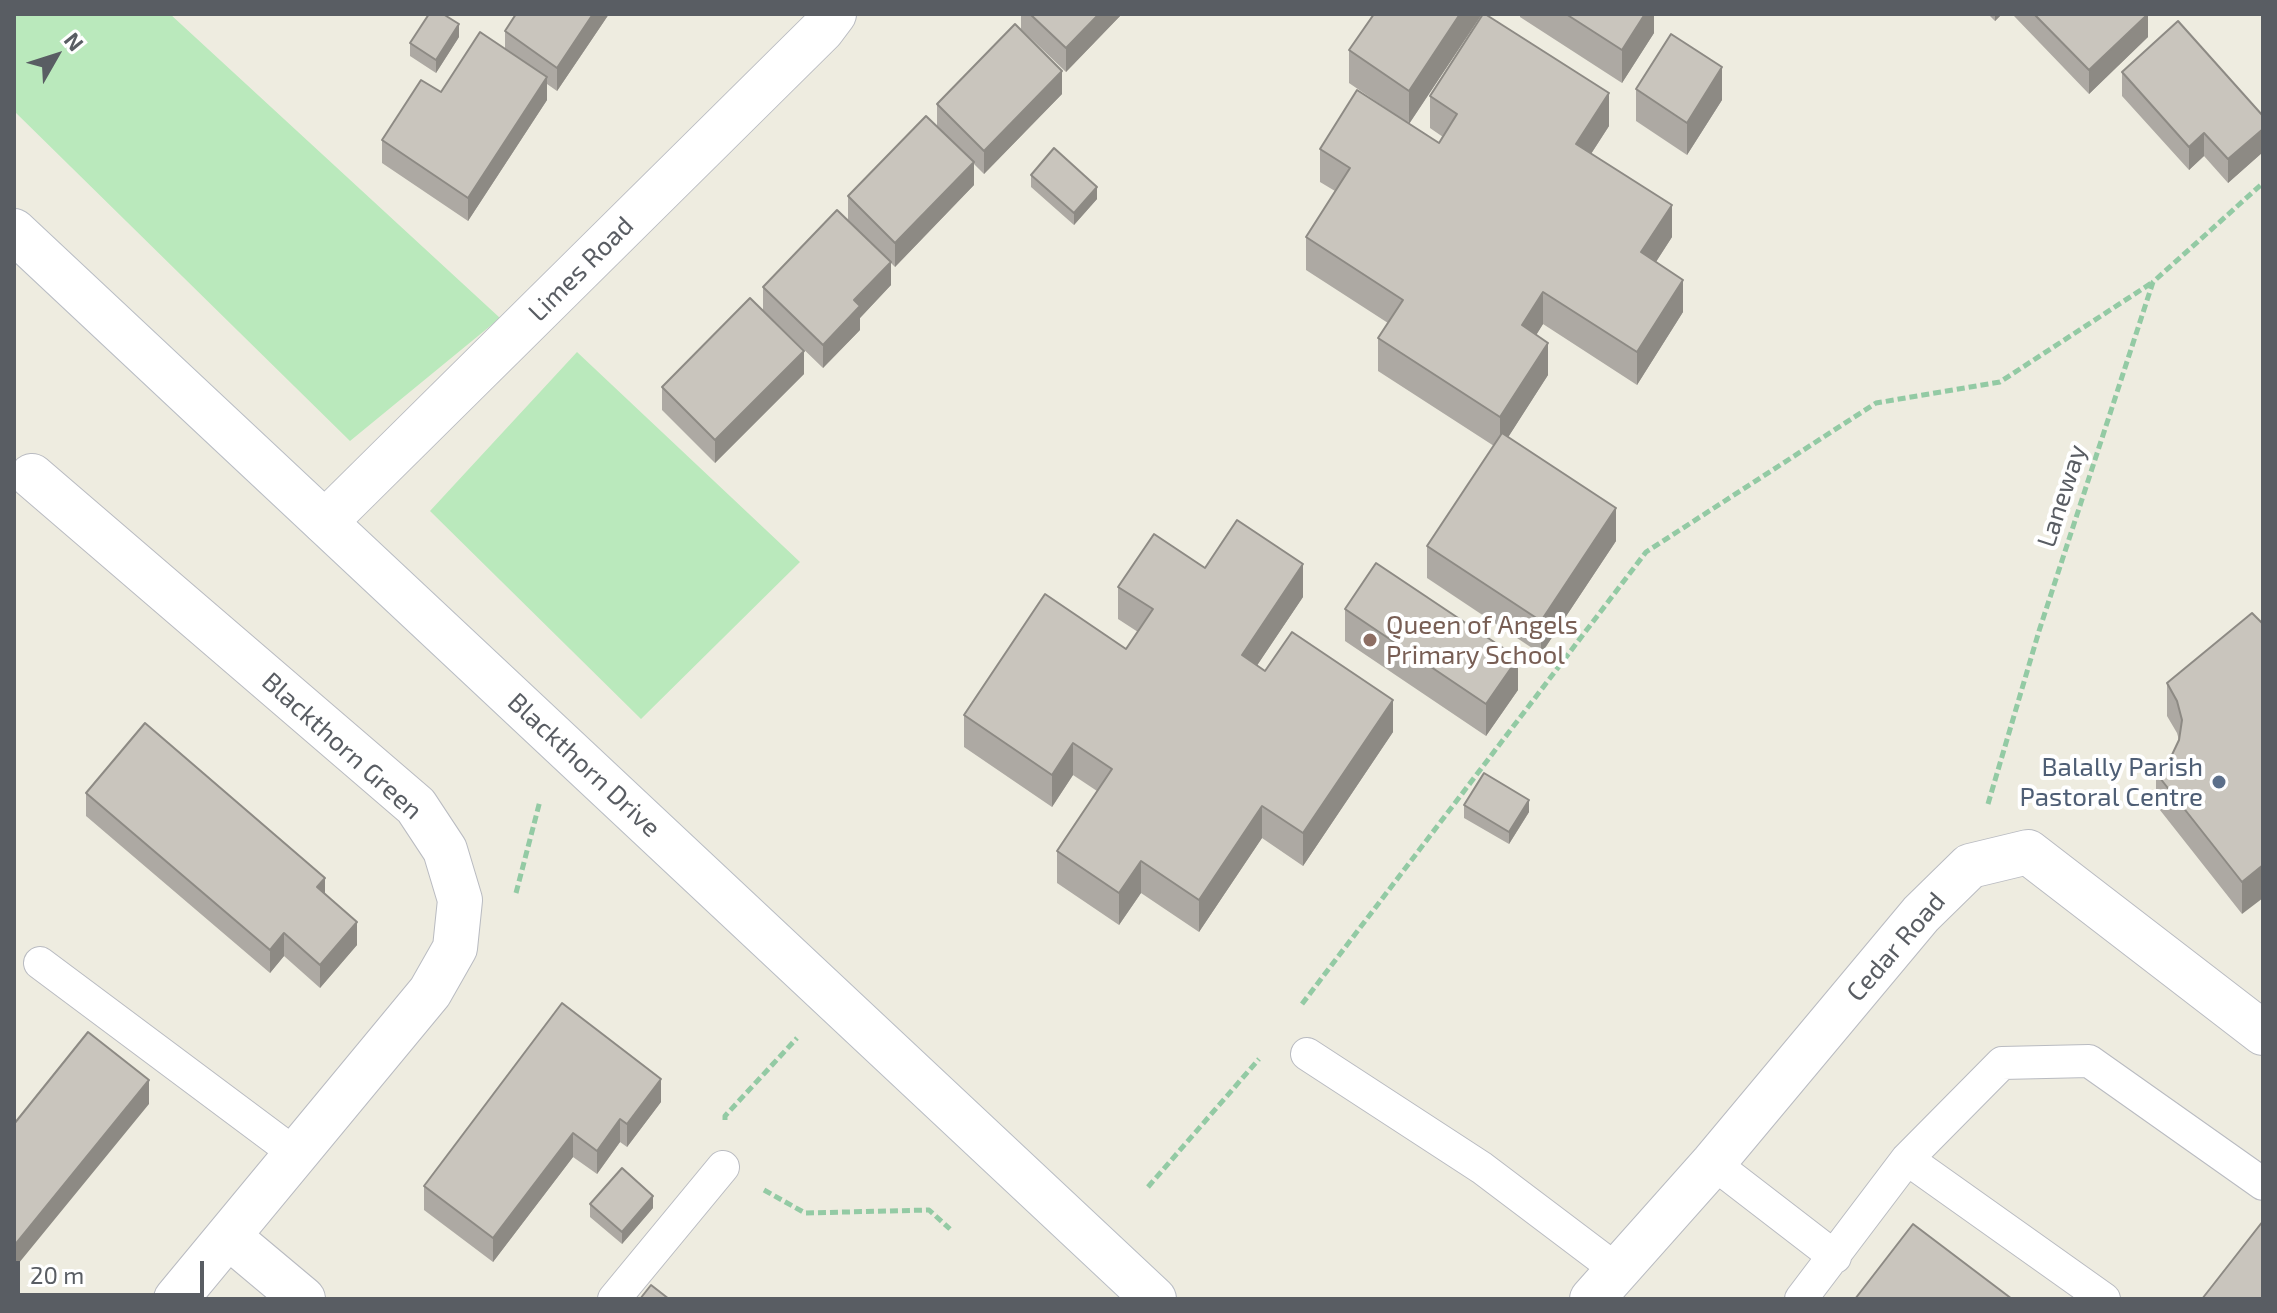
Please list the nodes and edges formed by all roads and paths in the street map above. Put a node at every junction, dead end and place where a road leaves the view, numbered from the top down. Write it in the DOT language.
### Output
graph roads {
  1 [pos="834,14"];
  2 [pos="2263,183"];
  3 [pos="14,231"];
  4 [pos="2153,282"];
  5 [pos="32,476"];
  6 [pos="325,522"];
  7 [pos="556,738"];
  8 [pos="1970,866"];
  9 [pos="514,903"];
  10 [pos="40,963"];
  11 [pos="833,999"];
  12 [pos="1296,1012"];
  13 [pos="2263,1033"];
  14 [pos="1268,1048"];
  15 [pos="1307,1054"];
  16 [pos="297,1155"];
  17 [pos="1907,1159"];
  18 [pos="1713,1163"];
  19 [pos="723,1167"];
  20 [pos="2263,1184"];
  21 [pos="1148,1187"];
  22 [pos="950,1229"];
  23 [pos="229,1237"];
  24 [pos="1835,1257"];
  25 [pos="1604,1284"];
  26 [pos="176,1299"];
  27 [pos="303,1299"];
  28 [pos="614,1299"];
  29 [pos="1154,1299"];
  30 [pos="1801,1299"];
  31 [pos="2104,1299"];
  1 -- 6 [label="street, Limes Road"];
  2 -- 4 [label="path, Laneway"];
  3 -- 6 [label="street, Blackthorn Drive"];
  4 -- 8 [label="path, Laneway"];
  4 -- 12 [label="path"];
  5 -- 16 [label="street, Blackthorn Green"];
  6 -- 7 [label="street, Blackthorn Drive"];
  7 -- 9 [label="path"];
  7 -- 11 [label="street, Blackthorn Drive"];
  8 -- 13 [label="street"];
  8 -- 18 [label="street, Cedar Road"];
  10 -- 16 [label="lane"];
  11 -- 19 [label="path"];
  11 -- 29 [label="street, Blackthorn Drive"];
  14 -- 21 [label="path"];
  15 -- 25 [label="lane"];
  16 -- 23 [label="street, Blackthorn Green"];
  17 -- 20 [label="lane"];
  17 -- 24 [label="lane"];
  17 -- 31 [label="lane"];
  18 -- 24 [label="lane"];
  18 -- 25 [label="street, Cedar Road"];
  19 -- 22 [label="path"];
  19 -- 28 [label="lane"];
  23 -- 26 [label="street, Blackthorn Green"];
  23 -- 27 [label="street"];
  24 -- 30 [label="lane"];
}
